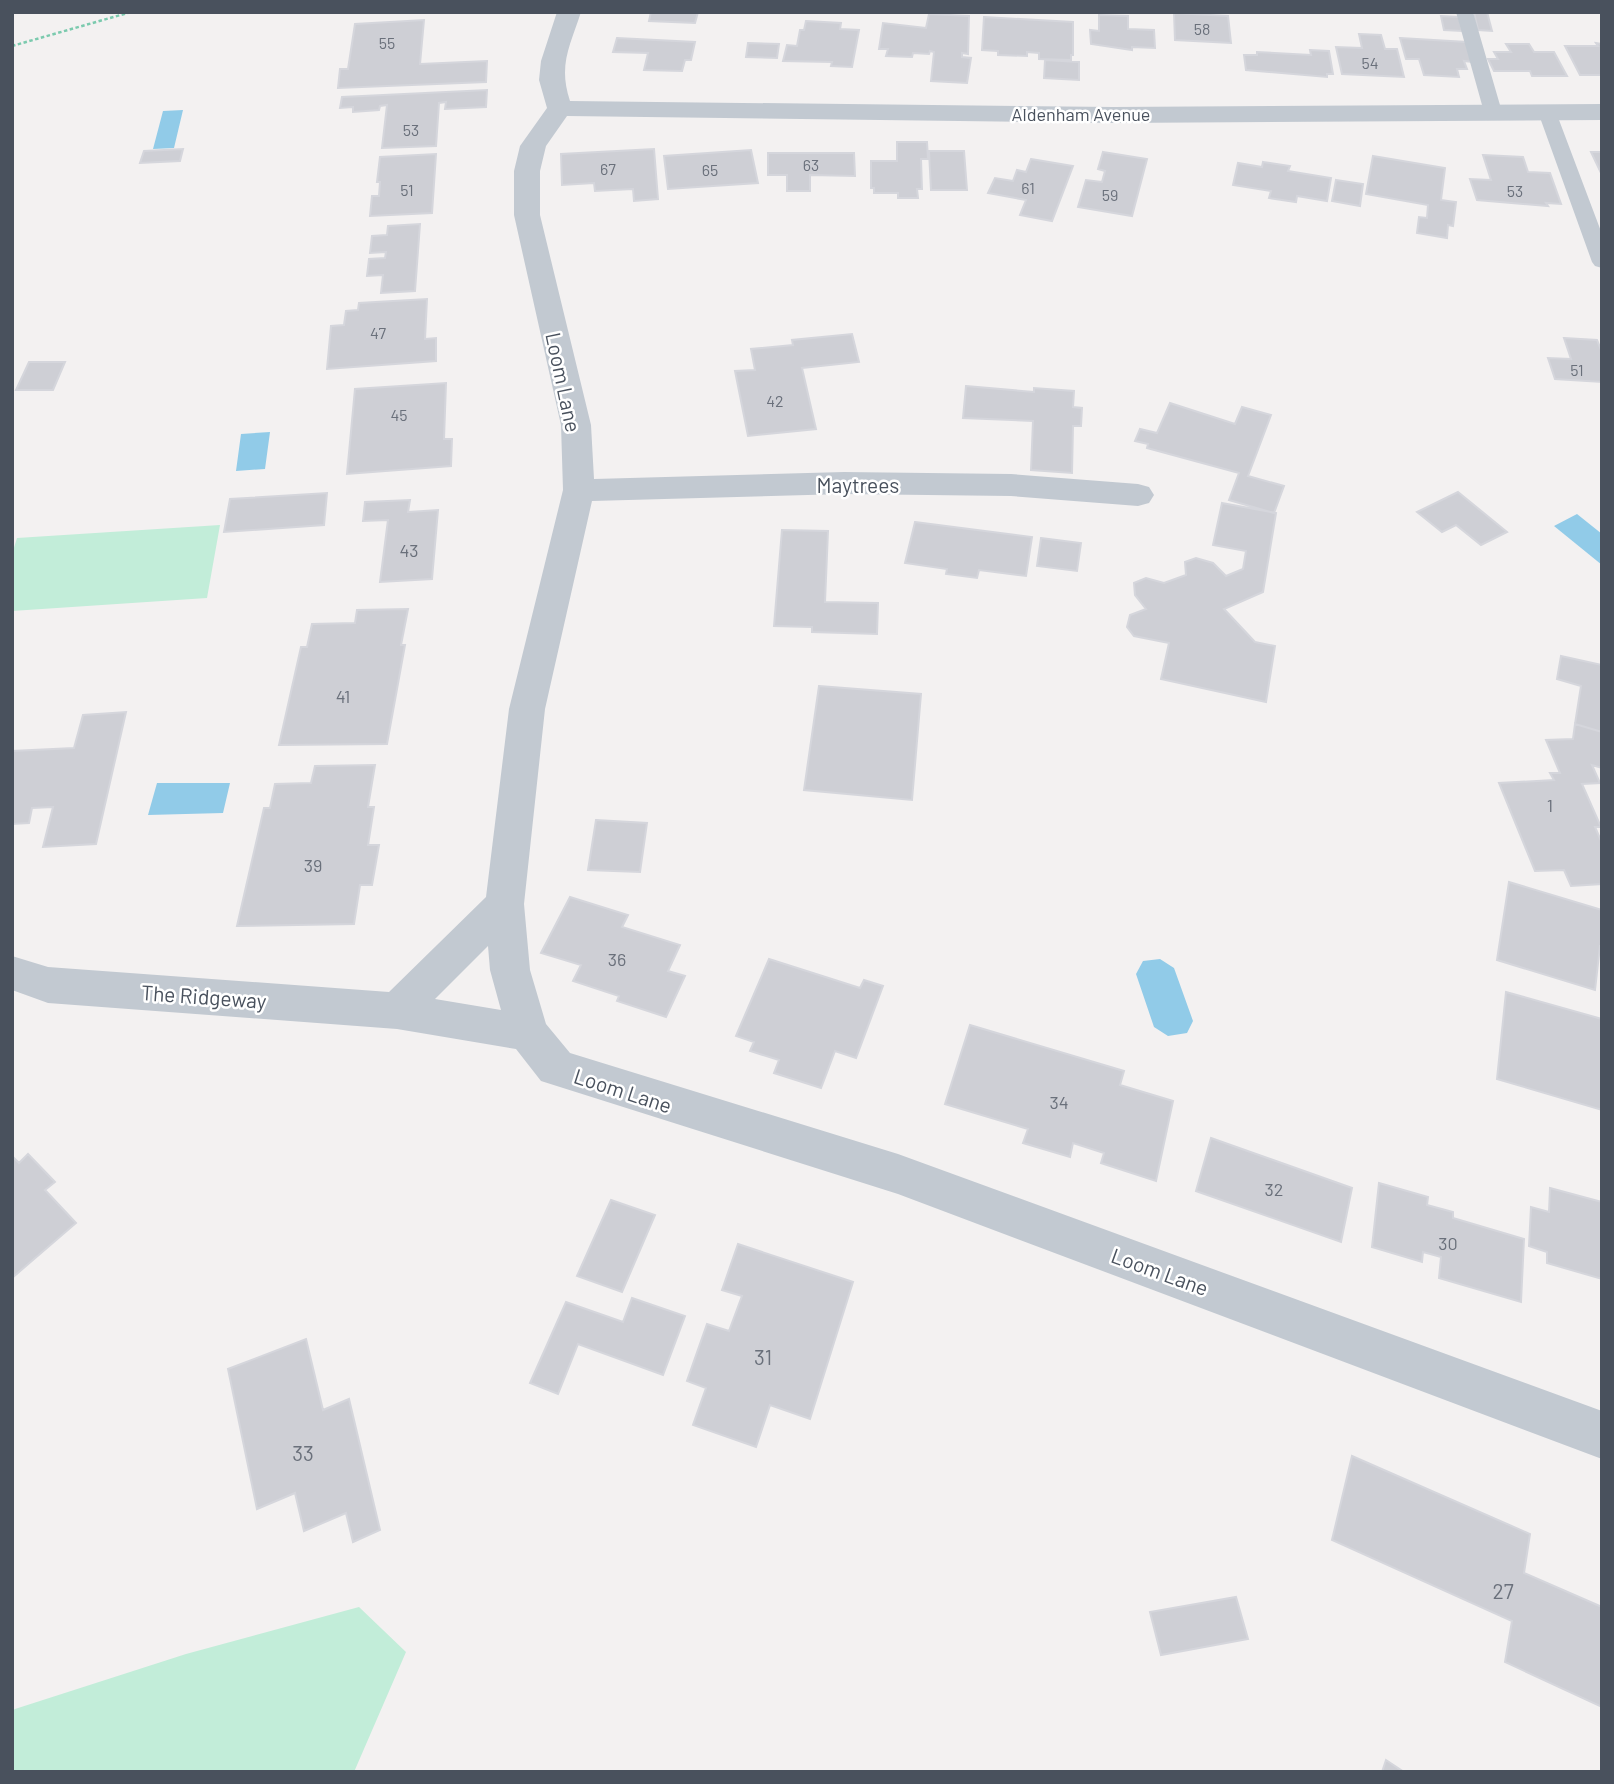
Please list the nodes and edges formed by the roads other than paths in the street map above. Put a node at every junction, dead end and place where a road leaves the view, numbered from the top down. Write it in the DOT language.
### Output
graph roads {
  1 [pos="569,12"];
  2 [pos="1464,12"];
  3 [pos="560,108"];
  4 [pos="1493,112"];
  5 [pos="1547,112"];
  6 [pos="1602,112"];
  7 [pos="1602,261"];
  8 [pos="579,490"];
  9 [pos="1138,495"];
  10 [pos="505,904"];
  11 [pos="12,973"];
  12 [pos="397,1011"];
  13 [pos="528,1033"];
  14 [pos="1602,1435"];
  1 -- 3 [label="street"];
  2 -- 4 [label="lane"];
  3 -- 4 [label="street, Aldenham Avenue"];
  3 -- 8 [label="street, Loom Lane"];
  4 -- 5 [label="street, Aldenham Avenue"];
  5 -- 6 [label="street, Aldenham Avenue"];
  5 -- 7 [label="lane"];
  8 -- 9 [label="street, Maytrees"];
  8 -- 10 [label="street, Loom Lane"];
  10 -- 12 [label="street"];
  10 -- 13 [label="street, Loom Lane"];
  11 -- 12 [label="street, The Ridgeway"];
  12 -- 13 [label="street, The Ridgeway"];
  13 -- 14 [label="street, Loom Lane"];
}
